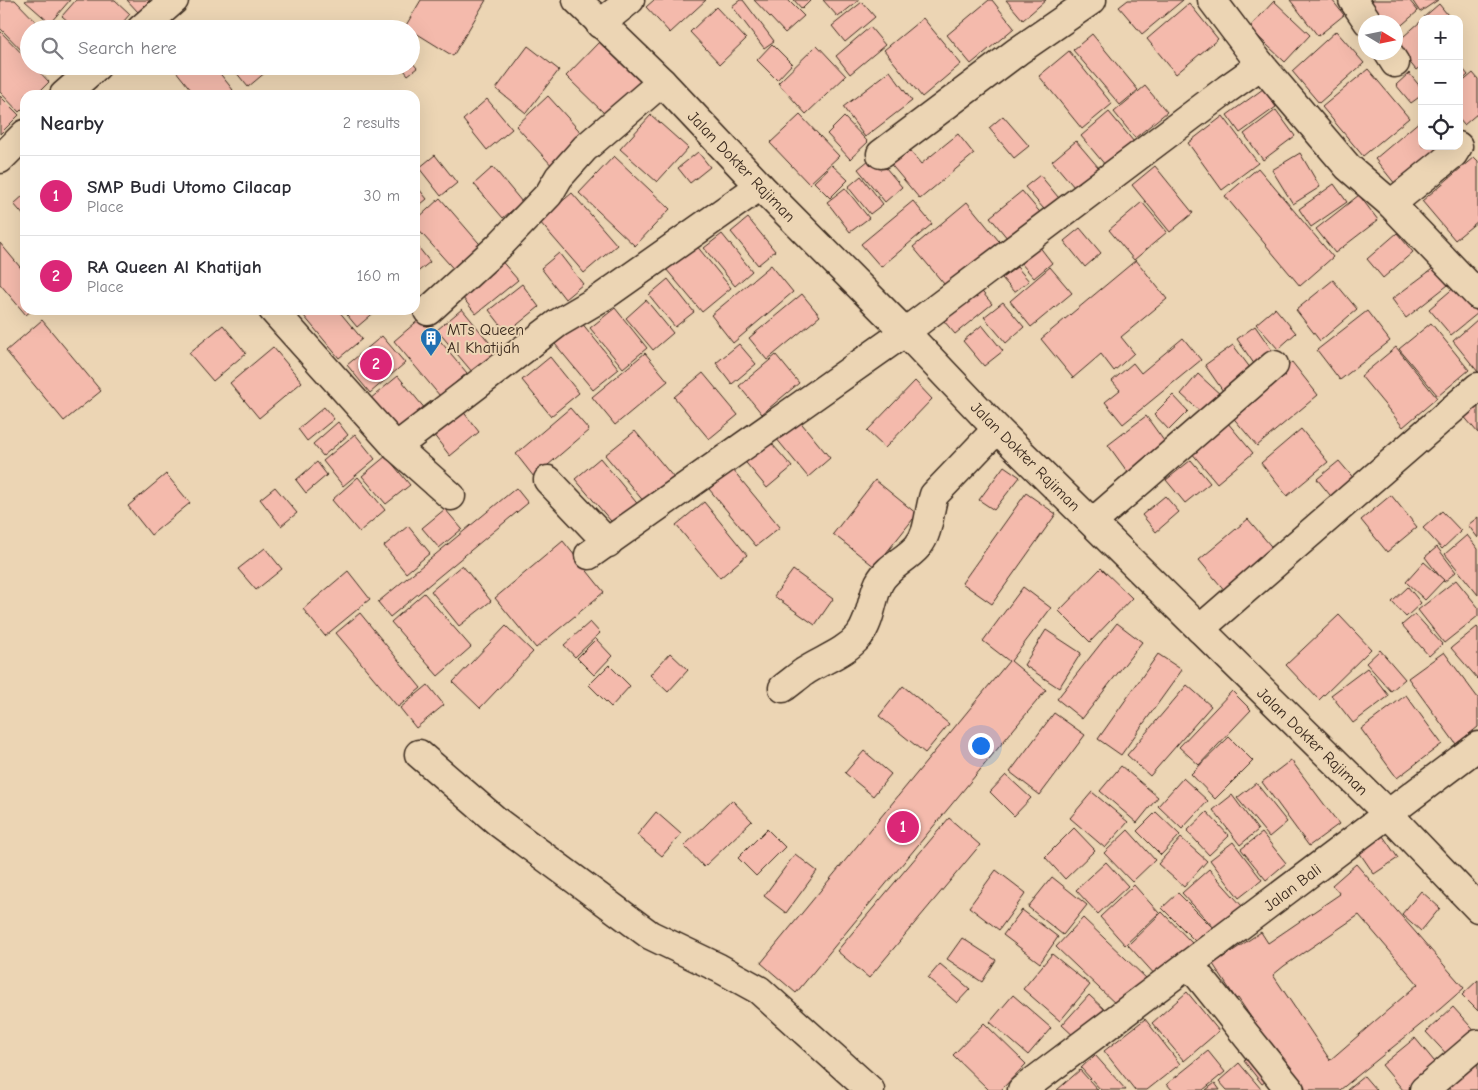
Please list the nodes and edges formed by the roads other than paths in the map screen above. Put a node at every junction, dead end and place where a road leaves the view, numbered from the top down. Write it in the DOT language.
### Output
graph roads {
  1 [pos="174,0"];
  2 [pos="577,0"];
  3 [pos="630,0"];
  4 [pos="1092,0"];
  5 [pos="1353,0"];
  6 [pos="1222,4"];
  7 [pos="1363,15"];
  8 [pos="151,20"];
  9 [pos="600,24"];
  10 [pos="1261,65"];
  11 [pos="87,75"];
  12 [pos="662,82"];
  13 [pos="70,90"];
  14 [pos="20,139"];
  15 [pos="1456,150"];
  16 [pos="881,154"];
  17 [pos="0,159"];
  18 [pos="760,186"];
  19 [pos="1391,204"];
  20 [pos="1478,294"];
  21 [pos="428,311"];
  22 [pos="277,315"];
  23 [pos="905,332"];
  24 [pos="1274,365"];
  25 [pos="1478,387"];
  26 [pos="997,429"];
  27 [pos="396,447"];
  28 [pos="548,480"];
  29 [pos="452,496"];
  30 [pos="1093,522"];
  31 [pos="1200,629"];
  32 [pos="782,688"];
  33 [pos="1478,746"];
  34 [pos="419,754"];
  35 [pos="1388,815"];
  36 [pos="1478,908"];
  37 [pos="1189,964"];
  38 [pos="1478,1044"];
  39 [pos="870,1090"];
  40 [pos="1022,1090"];
  41 [pos="1290,1090"];
  42 [pos="1424,1090"];
  1 -- 8 [label="street"];
  2 -- 9 [label="street, Jalan Dokter Rajiman"];
  3 -- 9 [label="street"];
  4 -- 16 [label="street"];
  5 -- 7 [label="street"];
  6 -- 10 [label="street"];
  9 -- 12 [label="street, Jalan Dokter Rajiman"];
  10 -- 19 [label="street"];
  10 -- 23 [label="street"];
  11 -- 13 [label="street"];
  12 -- 18 [label="street, Jalan Dokter Rajiman"];
  12 -- 21 [label="street"];
  14 -- 17 [label="street"];
  15 -- 19 [label="street"];
  18 -- 23 [label="street, Jalan Dokter Rajiman"];
  18 -- 27 [label="street"];
  19 -- 20 [label="street"];
  22 -- 27 [label="street"];
  23 -- 26 [label="street, Jalan Dokter Rajiman"];
  23 -- 28 [label="street"];
  24 -- 30 [label="street"];
  25 -- 31 [label="street"];
  26 -- 30 [label="street, Jalan Dokter Rajiman"];
  26 -- 32 [label="street"];
  27 -- 29 [label="street"];
  30 -- 31 [label="street, Jalan Dokter Rajiman"];
  31 -- 35 [label="street, Jalan Dokter Rajiman"];
  33 -- 35 [label="street, Jalan Bali"];
  34 -- 39 [label="street"];
  35 -- 36 [label="street, Jalan Dokter Rajiman"];
  35 -- 37 [label="street, Jalan Bali"];
  37 -- 40 [label="street, Jalan Bali"];
  37 -- 41 [label="street"];
  38 -- 42 [label="street"];
}
